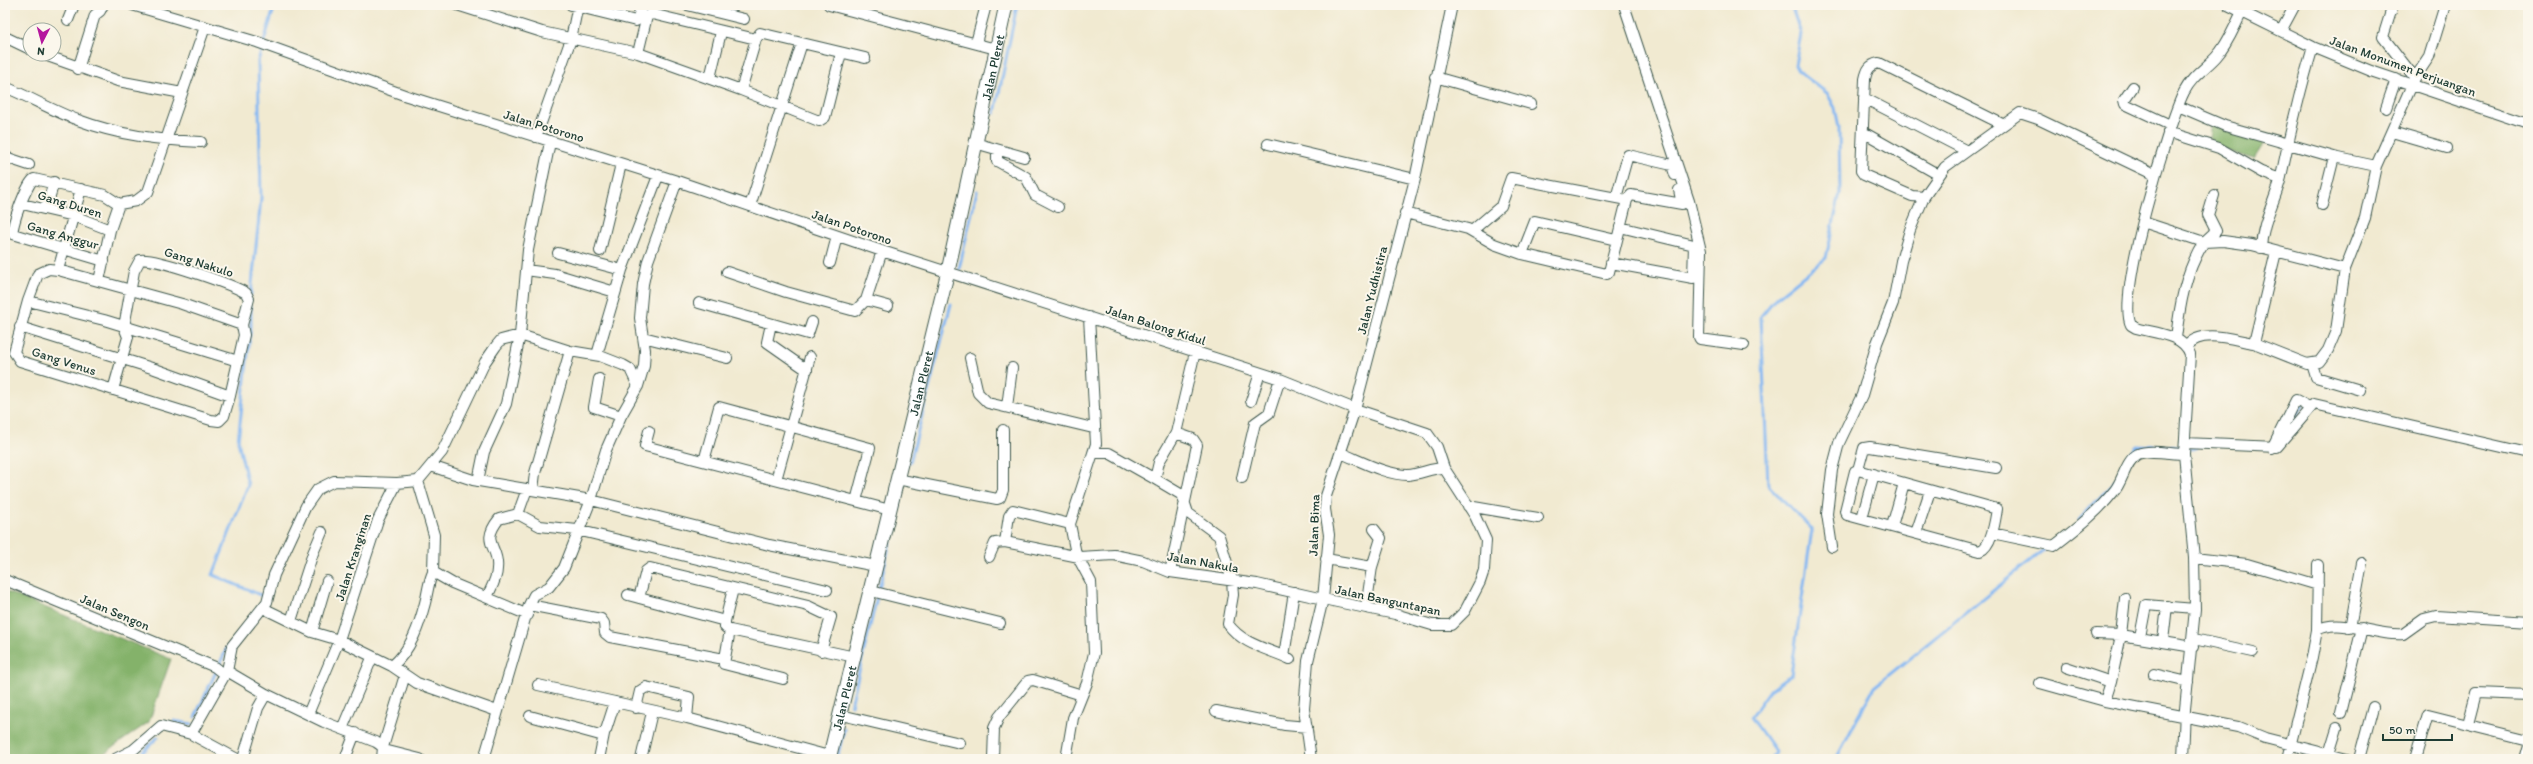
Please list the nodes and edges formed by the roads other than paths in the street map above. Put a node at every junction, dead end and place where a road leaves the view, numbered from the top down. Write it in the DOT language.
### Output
graph roads {
  1 [pos="74,5"];
  2 [pos="103,5"];
  3 [pos="132,5"];
  4 [pos="457,5"];
  5 [pos="641,5"];
  6 [pos="687,5"];
  7 [pos="829,5"];
  8 [pos="986,5"];
  9 [pos="1006,5"];
  10 [pos="1452,5"];
  11 [pos="1624,5"];
  12 [pos="2228,5"];
  13 [pos="2295,5"];
  14 [pos="2393,5"];
  15 [pos="2445,5"];
  16 [pos="575,6"];
  17 [pos="870,10"];
  18 [pos="2242,12"];
  19 [pos="744,19"];
  20 [pos="68,20"];
  21 [pos="205,27"];
  22 [pos="2281,31"];
  23 [pos="721,32"];
  24 [pos="5,38"];
  25 [pos="571,39"];
  26 [pos="756,39"];
  27 [pos="802,43"];
  28 [pos="976,43"];
  29 [pos="22,45"];
  30 [pos="2313,47"];
  31 [pos="996,49"];
  32 [pos="840,52"];
  33 [pos="638,54"];
  34 [pos="865,58"];
  35 [pos="62,62"];
  36 [pos="78,68"];
  37 [pos="1435,77"];
  38 [pos="710,78"];
  39 [pos="2396,78"];
  40 [pos="2414,81"];
  41 [pos="5,87"];
  42 [pos="2133,87"];
  43 [pos="741,90"];
  44 [pos="182,93"];
  45 [pos="1864,98"];
  46 [pos="1531,104"];
  47 [pos="2178,106"];
  48 [pos="783,107"];
  49 [pos="2386,108"];
  50 [pos="2002,124"];
  51 [pos="2528,124"];
  52 [pos="2169,129"];
  53 [pos="1863,132"];
  54 [pos="2392,132"];
  55 [pos="536,137"];
  56 [pos="167,140"];
  57 [pos="201,142"];
  58 [pos="550,142"];
  59 [pos="975,144"];
  60 [pos="1268,144"];
  61 [pos="2286,144"];
  62 [pos="2447,148"];
  63 [pos="997,151"];
  64 [pos="1967,151"];
  65 [pos="5,157"];
  66 [pos="1024,157"];
  67 [pos="2334,157"];
  68 [pos="621,164"];
  69 [pos="29,165"];
  70 [pos="2376,166"];
  71 [pos="1939,175"];
  72 [pos="2155,175"];
  73 [pos="658,176"];
  74 [pos="1415,179"];
  75 [pos="2280,179"];
  76 [pos="677,181"];
  77 [pos="54,182"];
  78 [pos="81,188"];
  79 [pos="2214,195"];
  80 [pos="1924,197"];
  81 [pos="1616,198"];
  82 [pos="1627,200"];
  83 [pos="22,204"];
  84 [pos="119,204"];
  85 [pos="2322,205"];
  86 [pos="750,206"];
  87 [pos="1058,207"];
  88 [pos="46,209"];
  89 [pos="1405,213"];
  90 [pos="74,217"];
  91 [pos="2143,222"];
  92 [pos="1620,228"];
  93 [pos="110,230"];
  94 [pos="1473,230"];
  95 [pos="837,236"];
  96 [pos="1616,240"];
  97 [pos="2204,242"];
  98 [pos="63,247"];
  99 [pos="2261,248"];
  100 [pos="600,251"];
  101 [pos="882,251"];
  102 [pos="2276,252"];
  103 [pos="558,253"];
  104 [pos="1522,254"];
  105 [pos="104,261"];
  106 [pos="1611,262"];
  107 [pos="830,263"];
  108 [pos="2346,269"];
  109 [pos="58,270"];
  110 [pos="526,270"];
  111 [pos="622,270"];
  112 [pos="948,271"];
  113 [pos="728,272"];
  114 [pos="99,281"];
  115 [pos="130,289"];
  116 [pos="615,292"];
  117 [pos="866,300"];
  118 [pos="28,301"];
  119 [pos="699,303"];
  120 [pos="888,306"];
  121 [pos="1089,317"];
  122 [pos="812,322"];
  123 [pos="771,324"];
  124 [pos="242,325"];
  125 [pos="20,327"];
  126 [pos="124,327"];
  127 [pos="520,335"];
  128 [pos="643,337"];
  129 [pos="2176,338"];
  130 [pos="2254,343"];
  131 [pos="1744,345"];
  132 [pos="2187,346"];
  133 [pos="570,351"];
  134 [pos="1196,352"];
  135 [pos="597,355"];
  136 [pos="810,357"];
  137 [pos="727,358"];
  138 [pos="970,358"];
  139 [pos="122,360"];
  140 [pos="238,361"];
  141 [pos="2312,364"];
  142 [pos="1012,368"];
  143 [pos="807,370"];
  144 [pos="1260,373"];
  145 [pos="599,379"];
  146 [pos="1280,379"];
  147 [pos="638,386"];
  148 [pos="113,390"];
  149 [pos="2360,390"];
  150 [pos="230,396"];
  151 [pos="1251,401"];
  152 [pos="1007,407"];
  153 [pos="2309,407"];
  154 [pos="1355,409"];
  155 [pos="621,416"];
  156 [pos="791,426"];
  157 [pos="1093,428"];
  158 [pos="1003,430"];
  159 [pos="649,431"];
  160 [pos="1176,433"];
  161 [pos="2272,448"];
  162 [pos="2184,449"];
  163 [pos="1093,453"];
  164 [pos="1341,453"];
  165 [pos="2528,453"];
  166 [pos="704,461"];
  167 [pos="431,466"];
  168 [pos="1444,468"];
  169 [pos="1996,468"];
  170 [pos="1858,470"];
  171 [pos="1874,474"];
  172 [pos="1242,478"];
  173 [pos="897,479"];
  174 [pos="1155,479"];
  175 [pos="478,480"];
  176 [pos="776,480"];
  177 [pos="418,481"];
  178 [pos="396,483"];
  179 [pos="1904,483"];
  180 [pos="530,490"];
  181 [pos="1930,491"];
  182 [pos="590,500"];
  183 [pos="856,501"];
  184 [pos="1186,501"];
  185 [pos="1468,506"];
  186 [pos="890,510"];
  187 [pos="518,514"];
  188 [pos="1538,518"];
  189 [pos="1862,518"];
  190 [pos="1070,524"];
  191 [pos="1892,526"];
  192 [pos="577,530"];
  193 [pos="1374,530"];
  194 [pos="322,532"];
  195 [pos="1916,533"];
  196 [pos="1992,533"];
  197 [pos="1005,542"];
  198 [pos="1832,547"];
  199 [pos="989,557"];
  200 [pos="1079,558"];
  201 [pos="2194,558"];
  202 [pos="1326,559"];
  203 [pos="2362,563"];
  204 [pos="2318,565"];
  205 [pos="876,566"];
  206 [pos="1372,566"];
  207 [pos="433,572"];
  208 [pos="1170,572"];
  209 [pos="5,580"];
  210 [pos="1232,580"];
  211 [pos="327,581"];
  212 [pos="2318,585"];
  213 [pos="732,589"];
  214 [pos="828,590"];
  215 [pos="871,591"];
  216 [pos="1294,592"];
  217 [pos="628,595"];
  218 [pos="487,596"];
  219 [pos="639,598"];
  220 [pos="2125,598"];
  221 [pos="1323,599"];
  222 [pos="2167,606"];
  223 [pos="263,608"];
  224 [pos="1366,608"];
  225 [pos="2195,609"];
  226 [pos="528,610"];
  227 [pos="290,621"];
  228 [pos="725,621"];
  229 [pos="2528,622"];
  230 [pos="1000,623"];
  231 [pos="2350,628"];
  232 [pos="2362,628"];
  233 [pos="730,630"];
  234 [pos="2317,630"];
  235 [pos="312,632"];
  236 [pos="2096,634"];
  237 [pos="2121,635"];
  238 [pos="2140,637"];
  239 [pos="339,640"];
  240 [pos="2163,641"];
  241 [pos="2193,643"];
  242 [pos="820,651"];
  243 [pos="2253,652"];
  244 [pos="372,658"];
  245 [pos="855,658"];
  246 [pos="724,659"];
  247 [pos="392,666"];
  248 [pos="2066,667"];
  249 [pos="222,671"];
  250 [pos="2154,674"];
  251 [pos="404,675"];
  252 [pos="783,679"];
  253 [pos="2111,682"];
  254 [pos="2188,682"];
  255 [pos="2040,683"];
  256 [pos="538,685"];
  257 [pos="266,694"];
  258 [pos="1082,695"];
  259 [pos="2528,695"];
  260 [pos="2105,701"];
  261 [pos="615,702"];
  262 [pos="2373,707"];
  263 [pos="636,708"];
  264 [pos="1216,711"];
  265 [pos="497,712"];
  266 [pos="652,712"];
  267 [pos="2341,713"];
  268 [pos="308,714"];
  269 [pos="530,716"];
  270 [pos="841,716"];
  271 [pos="686,718"];
  272 [pos="2184,718"];
  273 [pos="2468,724"];
  274 [pos="1307,727"];
  275 [pos="2337,728"];
  276 [pos="342,729"];
  277 [pos="355,733"];
  278 [pos="191,734"];
  279 [pos="604,734"];
  280 [pos="2528,740"];
  281 [pos="960,743"];
  282 [pos="2291,744"];
  283 [pos="2528,745"];
  284 [pos="383,752"];
  285 [pos="2329,754"];
  286 [pos="118,758"];
  287 [pos="829,758"];
  288 [pos="237,759"];
  289 [pos="243,759"];
  290 [pos="345,759"];
  291 [pos="420,759"];
  292 [pos="484,759"];
  293 [pos="599,759"];
  294 [pos="641,759"];
  295 [pos="993,759"];
  296 [pos="1066,759"];
  297 [pos="1311,759"];
  298 [pos="2183,759"];
  299 [pos="2287,759"];
  300 [pos="2347,759"];
  301 [pos="2359,759"];
  302 [pos="2415,759"];
  303 [pos="2524,759"];
  1 -- 20 [label="street"];
  2 -- 36 [label="street"];
  3 -- 21 [label="street, Jalan Potorono"];
  4 -- 25 [label="street"];
  5 -- 16 [label="street"];
  6 -- 19 [label="street"];
  7 -- 17 [label="street"];
  8 -- 28 [label="street"];
  9 -- 31 [label="main road, Jalan Pleret"];
  10 -- 37 [label="street, Jalan Yudhistira"];
  11 -- 131 [label="street"];
  12 -- 18 [label="street, Jalan Monumen Perjuangan"];
  13 -- 22 [label="street"];
  14 -- 40 [label="street"];
  15 -- 40 [label="street"];
  16 -- 25 [label="street"];
  17 -- 28 [label="street"];
  18 -- 22 [label="street, Jalan Monumen Perjuangan"];
  18 -- 47 [label="street"];
  21 -- 44 [label="street"];
  21 -- 55 [label="street, Jalan Potorono"];
  22 -- 30 [label="street, Jalan Monumen Perjuangan"];
  23 -- 26 [label="street"];
  23 -- 33 [label="street"];
  23 -- 38 [label="street"];
  24 -- 29 [label="street"];
  25 -- 33 [label="street"];
  25 -- 55 [label="street"];
  26 -- 27 [label="street"];
  26 -- 43 [label="street"];
  27 -- 32 [label="street"];
  27 -- 48 [label="street"];
  28 -- 31 [label="street"];
  30 -- 39 [label="street, Jalan Monumen Perjuangan"];
  30 -- 61 [label="street"];
  31 -- 59 [label="main road, Jalan Pleret"];
  32 -- 34 [label="street"];
  32 -- 48 [label="street"];
  33 -- 38 [label="street"];
  35 -- 36 [label="street"];
  36 -- 44 [label="street"];
  37 -- 46 [label="street"];
  37 -- 74 [label="street, Jalan Yudhistira"];
  38 -- 43 [label="street"];
  39 -- 40 [label="street, Jalan Monumen Perjuangan"];
  39 -- 49 [label="street"];
  40 -- 51 [label="street, Jalan Monumen Perjuangan"];
  40 -- 54 [label="street"];
  41 -- 56 [label="street"];
  42 -- 52 [label="street"];
  43 -- 48 [label="street"];
  44 -- 56 [label="street"];
  45 -- 50 [label="street"];
  45 -- 53 [label="street"];
  45 -- 64 [label="street"];
  47 -- 52 [label="street"];
  47 -- 61 [label="street"];
  48 -- 86 [label="street"];
  50 -- 64 [label="street"];
  50 -- 72 [label="street"];
  52 -- 72 [label="street"];
  52 -- 75 [label="street"];
  53 -- 71 [label="street"];
  53 -- 80 [label="street"];
  54 -- 62 [label="street"];
  54 -- 70 [label="street"];
  55 -- 58 [label="street, Jalan Potorono"];
  56 -- 57 [label="street"];
  56 -- 84 [label="street"];
  58 -- 68 [label="street, Jalan Potorono"];
  58 -- 110 [label="street"];
  59 -- 63 [label="street"];
  59 -- 112 [label="main road, Jalan Pleret"];
  60 -- 74 [label="street"];
  61 -- 67 [label="street"];
  61 -- 75 [label="street"];
  63 -- 66 [label="street"];
  63 -- 87 [label="street"];
  64 -- 71 [label="street"];
  65 -- 69 [label="street"];
  67 -- 70 [label="street"];
  67 -- 85 [label="street"];
  68 -- 73 [label="street, Jalan Potorono"];
  68 -- 100 [label="street"];
  70 -- 108 [label="street"];
  71 -- 80 [label="street"];
  72 -- 91 [label="street"];
  73 -- 76 [label="street, Jalan Potorono"];
  73 -- 111 [label="street"];
  74 -- 89 [label="street, Jalan Yudhistira"];
  75 -- 99 [label="street"];
  76 -- 86 [label="street, Jalan Potorono"];
  76 -- 128 [label="street"];
  77 -- 78 [label="street"];
  77 -- 83 [label="street"];
  77 -- 88 [label="street"];
  78 -- 84 [label="street"];
  78 -- 90 [label="street"];
  79 -- 97 [label="street"];
  80 -- 198 [label="street"];
  81 -- 82 [label="street"];
  81 -- 82 [label="street"];
  81 -- 94 [label="street"];
  82 -- 92 [label="street"];
  83 -- 88 [label="street, Gang Duren"];
  83 -- 98 [label="street, Gang Anggur"];
  84 -- 93 [label="street"];
  86 -- 95 [label="street, Jalan Potorono"];
  88 -- 90 [label="street, Gang Duren"];
  89 -- 94 [label="street"];
  89 -- 154 [label="street, Jalan Yudhistira"];
  90 -- 93 [label="street, Gang Duren"];
  90 -- 98 [label="street"];
  91 -- 97 [label="street"];
  91 -- 129 [label="street"];
  92 -- 96 [label="street"];
  92 -- 106 [label="street"];
  93 -- 105 [label="street"];
  94 -- 104 [label="street"];
  95 -- 101 [label="street, Jalan Potorono"];
  95 -- 107 [label="street"];
  96 -- 104 [label="street"];
  96 -- 106 [label="street"];
  97 -- 99 [label="street"];
  97 -- 129 [label="street"];
  98 -- 105 [label="street, Gang Anggur"];
  98 -- 109 [label="street"];
  99 -- 102 [label="street"];
  101 -- 112 [label="street, Jalan Potorono"];
  101 -- 117 [label="street"];
  102 -- 108 [label="street"];
  102 -- 130 [label="street"];
  103 -- 111 [label="street"];
  104 -- 106 [label="street"];
  105 -- 114 [label="street"];
  108 -- 141 [label="street"];
  109 -- 114 [label="street"];
  109 -- 118 [label="street, Gang Venus"];
  110 -- 116 [label="street"];
  110 -- 127 [label="street"];
  111 -- 116 [label="street"];
  112 -- 121 [label="street, Jalan Balong Kidul"];
  112 -- 173 [label="main road, Jalan Pleret"];
  113 -- 117 [label="street"];
  114 -- 115 [label="street"];
  115 -- 124 [label="street"];
  115 -- 124 [label="street, Gang Nakulo"];
  115 -- 126 [label="street"];
  116 -- 135 [label="street"];
  117 -- 120 [label="street"];
  118 -- 125 [label="street, Gang Venus"];
  118 -- 126 [label="street"];
  119 -- 123 [label="street"];
  121 -- 134 [label="street, Jalan Balong Kidul"];
  121 -- 157 [label="street"];
  122 -- 123 [label="street"];
  123 -- 143 [label="street"];
  124 -- 140 [label="street"];
  125 -- 139 [label="street"];
  125 -- 148 [label="street, Gang Venus"];
  126 -- 139 [label="street"];
  126 -- 140 [label="street"];
  127 -- 133 [label="street"];
  127 -- 167 [label="street"];
  127 -- 175 [label="street"];
  128 -- 137 [label="street"];
  128 -- 147 [label="street"];
  129 -- 132 [label="street"];
  130 -- 132 [label="street"];
  130 -- 141 [label="street"];
  132 -- 162 [label="street"];
  133 -- 135 [label="street"];
  133 -- 180 [label="street"];
  134 -- 144 [label="street, Jalan Balong Kidul"];
  134 -- 160 [label="street"];
  135 -- 147 [label="street"];
  136 -- 143 [label="street"];
  138 -- 152 [label="street"];
  139 -- 148 [label="street"];
  139 -- 150 [label="street"];
  140 -- 150 [label="street"];
  141 -- 149 [label="street"];
  142 -- 152 [label="street"];
  143 -- 156 [label="street"];
  144 -- 146 [label="street, Jalan Balong Kidul"];
  144 -- 151 [label="street"];
  145 -- 155 [label="street"];
  146 -- 154 [label="street, Jalan Balong Kidul"];
  146 -- 172 [label="street"];
  147 -- 155 [label="street"];
  148 -- 150 [label="street, Gang Venus"];
  152 -- 157 [label="street"];
  153 -- 161 [label="street"];
  153 -- 161 [label="street"];
  153 -- 165 [label="street"];
  154 -- 164 [label="street, Jalan Bima"];
  154 -- 168 [label="street, Jalan Banguntapan"];
  155 -- 182 [label="street"];
  156 -- 166 [label="street"];
  156 -- 176 [label="street"];
  156 -- 183 [label="street"];
  157 -- 163 [label="street"];
  158 -- 173 [label="street"];
  159 -- 166 [label="street"];
  160 -- 174 [label="street"];
  160 -- 184 [label="street"];
  161 -- 162 [label="street"];
  162 -- 196 [label="street"];
  162 -- 201 [label="street"];
  163 -- 174 [label="street"];
  163 -- 190 [label="street"];
  164 -- 168 [label="street"];
  164 -- 202 [label="street, Jalan Bima"];
  166 -- 176 [label="street"];
  167 -- 175 [label="street"];
  167 -- 177 [label="street"];
  168 -- 185 [label="street, Jalan Banguntapan"];
  169 -- 170 [label="street"];
  170 -- 171 [label="street"];
  170 -- 189 [label="street"];
  171 -- 179 [label="street"];
  171 -- 189 [label="street"];
  173 -- 186 [label="main road, Jalan Pleret"];
  174 -- 184 [label="street"];
  175 -- 180 [label="street"];
  176 -- 183 [label="street"];
  177 -- 178 [label="street"];
  177 -- 207 [label="street"];
  178 -- 223 [label="street"];
  178 -- 239 [label="street, Jalan Kranginan"];
  179 -- 181 [label="street"];
  179 -- 191 [label="street"];
  180 -- 182 [label="street"];
  180 -- 187 [label="street"];
  181 -- 195 [label="street"];
  181 -- 196 [label="street"];
  182 -- 192 [label="street"];
  182 -- 205 [label="street"];
  183 -- 186 [label="street"];
  184 -- 208 [label="street"];
  184 -- 210 [label="street"];
  185 -- 188 [label="street"];
  185 -- 224 [label="street, Jalan Banguntapan"];
  186 -- 205 [label="main road, Jalan Pleret"];
  187 -- 192 [label="street"];
  187 -- 218 [label="street"];
  189 -- 191 [label="street"];
  190 -- 197 [label="street"];
  190 -- 200 [label="street"];
  191 -- 195 [label="street"];
  192 -- 214 [label="street"];
  192 -- 226 [label="street"];
  193 -- 206 [label="street"];
  194 -- 227 [label="street"];
  195 -- 196 [label="street"];
  197 -- 199 [label="street"];
  197 -- 200 [label="street, Jalan Nakula"];
  200 -- 208 [label="street, Jalan Nakula"];
  200 -- 258 [label="street"];
  201 -- 212 [label="street"];
  201 -- 225 [label="street"];
  202 -- 206 [label="street"];
  202 -- 221 [label="street, Jalan Bima"];
  203 -- 231 [label="street"];
  204 -- 212 [label="street"];
  205 -- 215 [label="main road, Jalan Pleret"];
  206 -- 224 [label="street"];
  207 -- 218 [label="street"];
  207 -- 247 [label="street"];
  208 -- 210 [label="street, Jalan Nakula"];
  209 -- 249 [label="street, Jalan Sengon"];
  210 -- 216 [label="street, Jalan Nakula"];
  210 -- 216 [label="street"];
  211 -- 235 [label="street"];
  212 -- 234 [label="street"];
  213 -- 219 [label="street"];
  213 -- 228 [label="street"];
  213 -- 242 [label="street"];
  215 -- 230 [label="street"];
  215 -- 245 [label="main road, Jalan Pleret"];
  216 -- 221 [label="street, Jalan Nakula"];
  217 -- 219 [label="street"];
  218 -- 226 [label="street"];
  219 -- 228 [label="street"];
  220 -- 237 [label="street"];
  221 -- 224 [label="street, Jalan Banguntapan"];
  221 -- 274 [label="street, Jalan Banguntapan"];
  222 -- 225 [label="street"];
  222 -- 238 [label="street"];
  222 -- 240 [label="street"];
  223 -- 227 [label="street"];
  223 -- 249 [label="street"];
  225 -- 241 [label="street"];
  226 -- 246 [label="street"];
  226 -- 265 [label="street"];
  227 -- 235 [label="street"];
  228 -- 233 [label="street"];
  229 -- 232 [label="street"];
  231 -- 232 [label="street"];
  231 -- 234 [label="street"];
  232 -- 267 [label="street"];
  233 -- 242 [label="street"];
  233 -- 246 [label="street"];
  234 -- 282 [label="street"];
  235 -- 239 [label="street"];
  236 -- 237 [label="street"];
  237 -- 238 [label="street"];
  237 -- 253 [label="street"];
  238 -- 240 [label="street"];
  239 -- 244 [label="street"];
  239 -- 268 [label="street, Jalan Kranginan"];
  240 -- 241 [label="street"];
  241 -- 243 [label="street"];
  241 -- 254 [label="street"];
  242 -- 245 [label="street"];
  244 -- 247 [label="street"];
  244 -- 276 [label="street"];
  245 -- 270 [label="main road, Jalan Pleret"];
  246 -- 252 [label="street"];
  247 -- 251 [label="street"];
  248 -- 253 [label="street"];
  249 -- 257 [label="street, Jalan Sengon"];
  249 -- 278 [label="street"];
  250 -- 254 [label="street"];
  251 -- 265 [label="street"];
  251 -- 284 [label="street"];
  253 -- 260 [label="street"];
  254 -- 272 [label="street"];
  255 -- 260 [label="street"];
  256 -- 261 [label="street"];
  257 -- 268 [label="street, Jalan Sengon"];
  257 -- 289 [label="street"];
  258 -- 295 [label="street"];
  258 -- 296 [label="street"];
  259 -- 273 [label="street"];
  260 -- 272 [label="street"];
  261 -- 263 [label="street"];
  261 -- 279 [label="street"];
  262 -- 301 [label="street"];
  263 -- 266 [label="street"];
  263 -- 271 [label="street"];
  264 -- 274 [label="street"];
  265 -- 292 [label="street"];
  266 -- 271 [label="street"];
  266 -- 294 [label="street"];
  268 -- 276 [label="street, Jalan Sengon"];
  269 -- 279 [label="street"];
  270 -- 281 [label="street"];
  270 -- 287 [label="main road, Jalan Pleret"];
  271 -- 287 [label="street"];
  272 -- 282 [label="street"];
  272 -- 298 [label="street"];
  273 -- 280 [label="street"];
  273 -- 302 [label="street"];
  274 -- 297 [label="street, Jalan Banguntapan"];
  275 -- 285 [label="street"];
  276 -- 277 [label="street, Jalan Sengon"];
  277 -- 284 [label="street, Jalan Sengon"];
  277 -- 290 [label="street"];
  278 -- 286 [label="street"];
  278 -- 288 [label="street"];
  279 -- 293 [label="street"];
  282 -- 285 [label="street"];
  282 -- 299 [label="street"];
  283 -- 303 [label="street"];
  284 -- 291 [label="street, Jalan Sengon"];
  285 -- 300 [label="street"];
}
